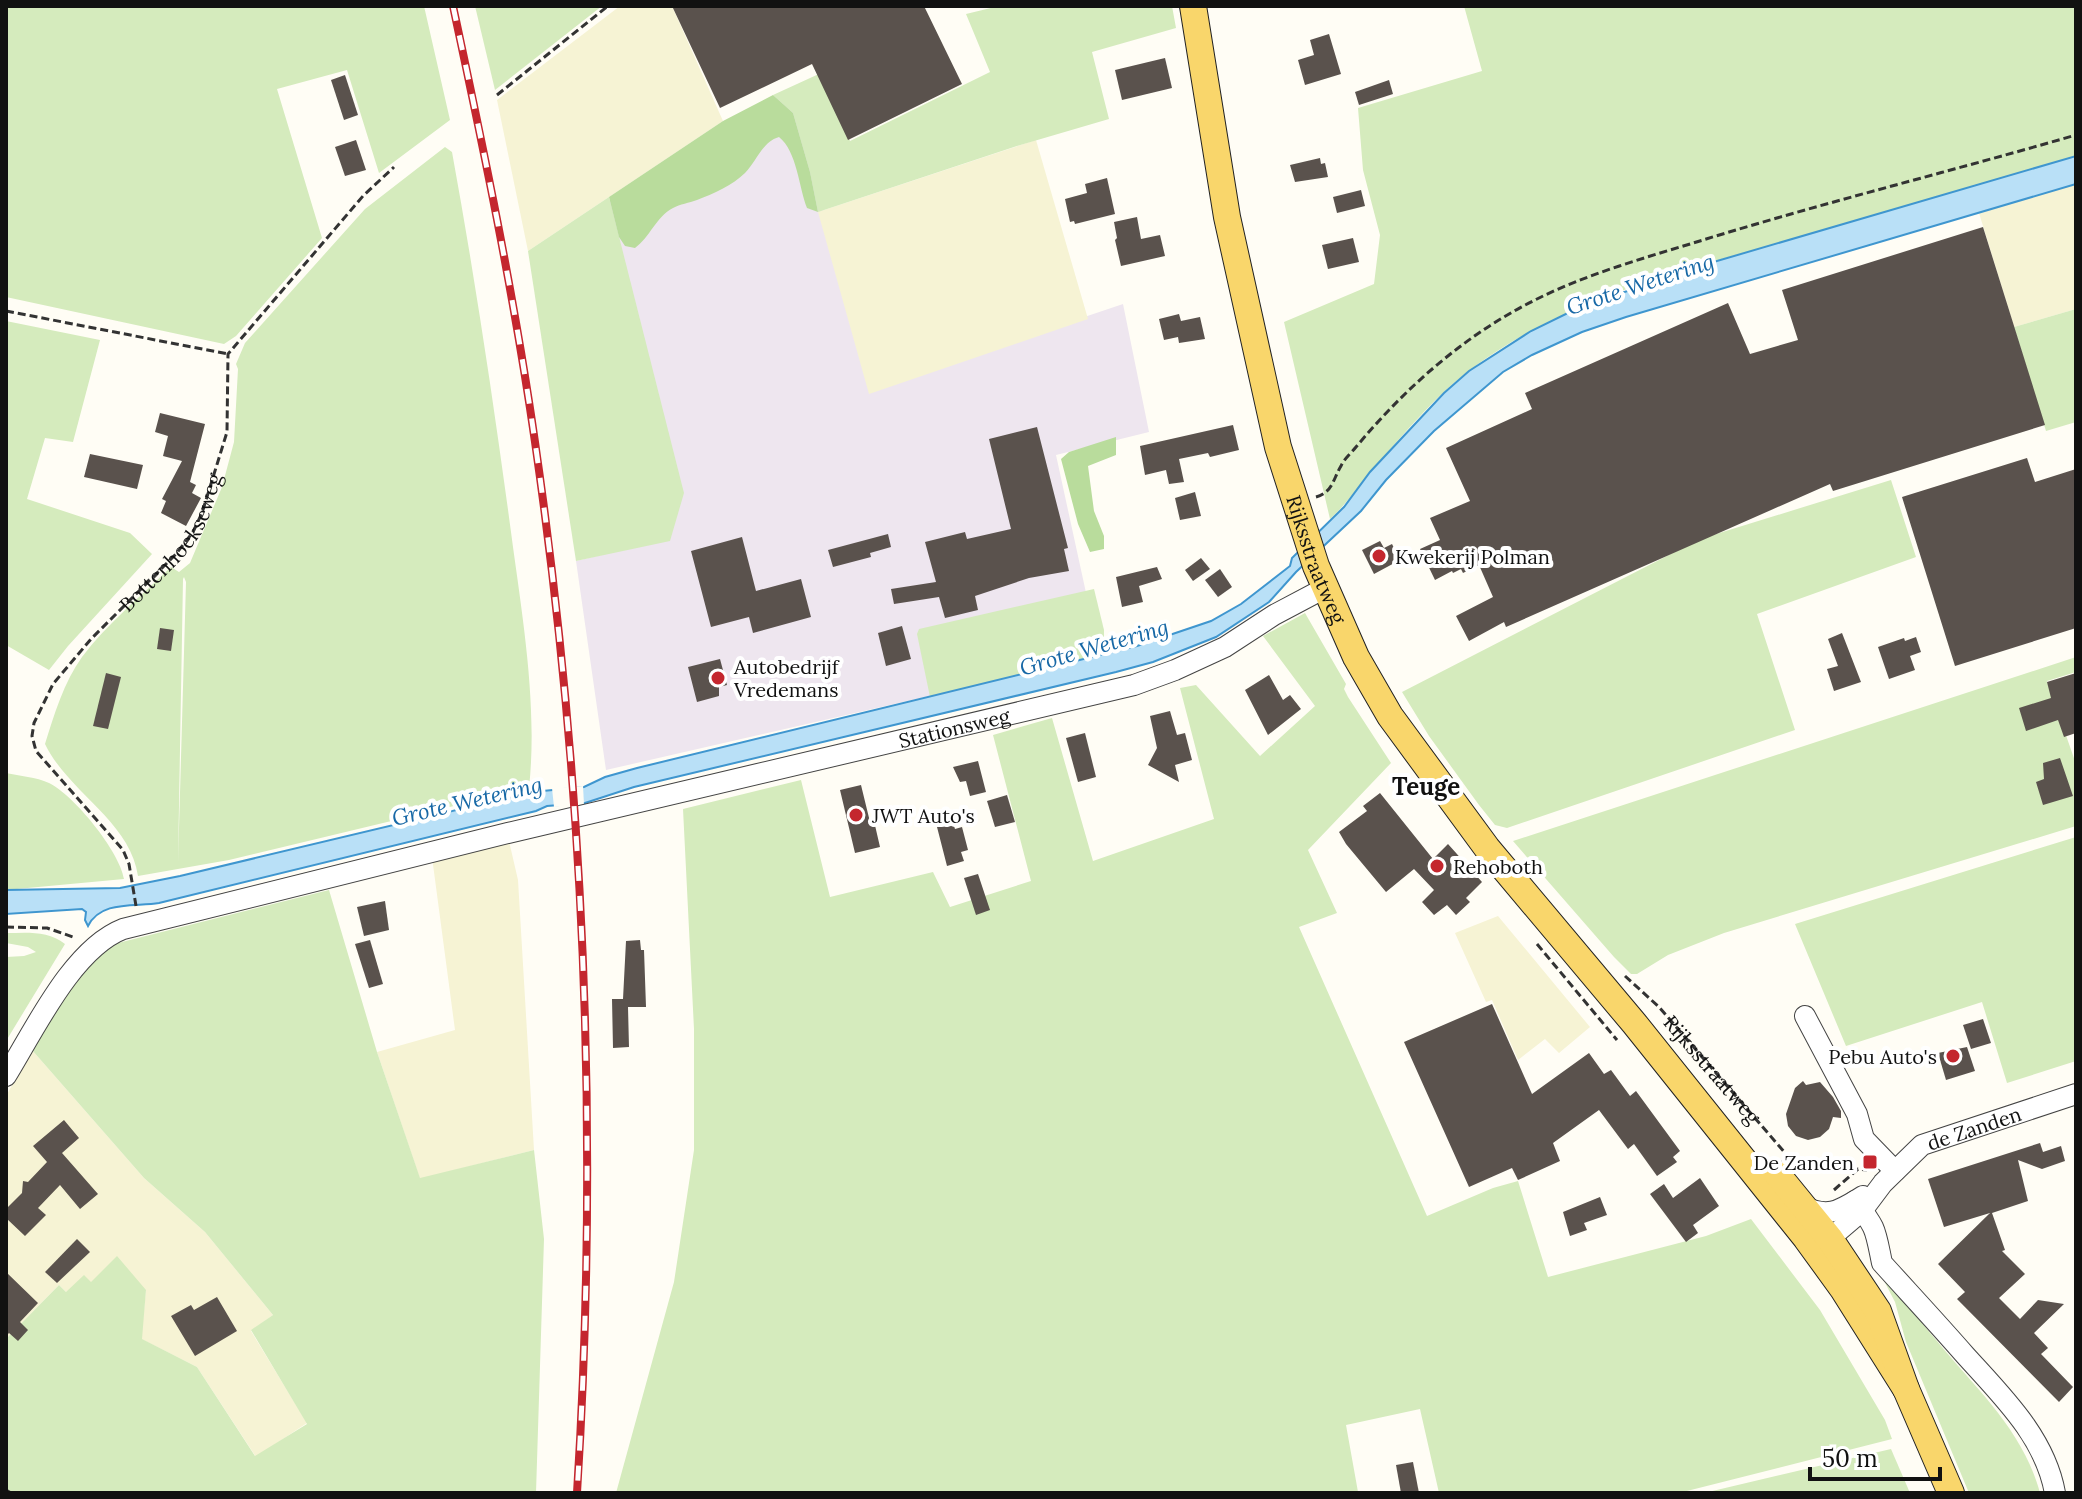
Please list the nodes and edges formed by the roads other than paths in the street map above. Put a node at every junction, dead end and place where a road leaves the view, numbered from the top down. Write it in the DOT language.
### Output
graph roads {
  1 [pos="1193,6"];
  2 [pos="1321,577"];
  3 [pos="1805,1016"];
  4 [pos="1634,1023"];
  5 [pos="6,1076"];
  6 [pos="2076,1094"];
  7 [pos="1889,1177"];
  8 [pos="1803,1206"];
  9 [pos="1854,1206"];
  10 [pos="1818,1239"];
  11 [pos="1951,1493"];
  12 [pos="2055,1493"];
  1 -- 2 [label="main road, Rijksstraatweg"];
  2 -- 4 [label="main road, Rijksstraatweg"];
  2 -- 5 [label="street, Stationsweg"];
  3 -- 7 [label="street"];
  4 -- 8 [label="main road, Rijksstraatweg"];
  4 -- 10 [label="main road, Rijksstraatweg"];
  6 -- 7 [label="street, de Zanden"];
  7 -- 9 [label="street, de Zanden"];
  8 -- 9 [label="street"];
  8 -- 10 [label="main road, Rijksstraatweg"];
  9 -- 10 [label="street, de Zanden"];
  9 -- 12 [label="street"];
  10 -- 11 [label="main road, Rijksstraatweg"];
}
